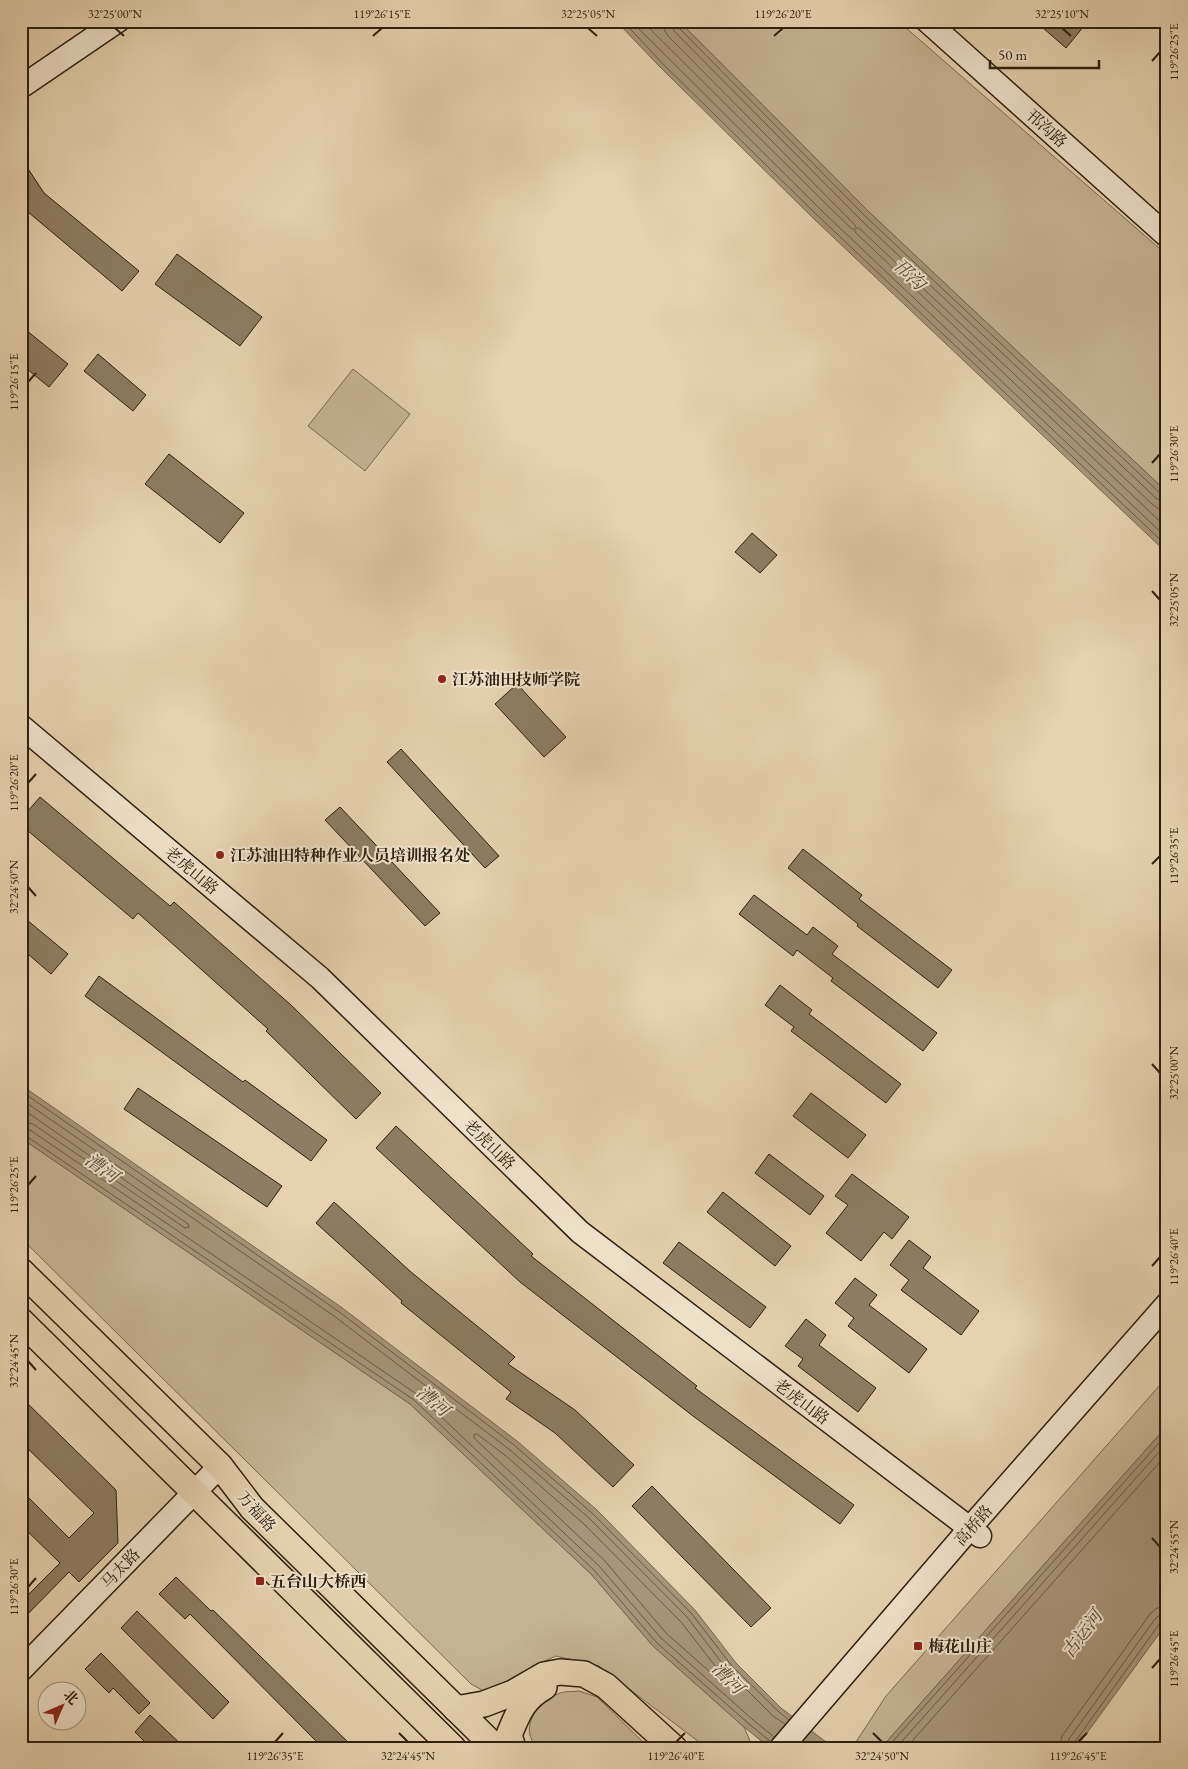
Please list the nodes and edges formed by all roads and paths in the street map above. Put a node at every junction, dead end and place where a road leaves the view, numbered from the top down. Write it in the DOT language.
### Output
graph roads {
  1 [pos="95,21"];
  2 [pos="118,21"];
  3 [pos="927,21"];
  4 [pos="945,21"];
  5 [pos="21,72"];
  6 [pos="21,87"];
  7 [pos="1167,220"];
  8 [pos="1167,236"];
  9 [pos="21,726"];
  10 [pos="21,1271"];
  11 [pos="1167,1304"];
  12 [pos="21,1321"];
  13 [pos="1167,1322"];
  14 [pos="220,1466"];
  15 [pos="195,1492"];
  16 [pos="975,1532"];
  17 [pos="21,1670"];
  18 [pos="456,1709"];
  19 [pos="818,1715"];
  20 [pos="453,1748"];
  21 [pos="496,1748"];
  22 [pos="513,1748"];
  23 [pos="663,1748"];
  24 [pos="674,1748"];
  25 [pos="781,1748"];
  26 [pos="799,1748"];
  1 -- 5 [label="main road"];
  2 -- 6 [label="main road"];
  3 -- 8 [label="main road, 邗沟路"];
  4 -- 7 [label="main road, 邗沟路"];
  9 -- 16 [label="main road, 老虎山路"];
  10 -- 14 [label="main road, 万福路"];
  11 -- 16 [label="main road, 高桥路"];
  12 -- 15 [label="main road, 万福路"];
  13 -- 16 [label="main road, 高桥路"];
  14 -- 15 [label="main road, 马太路"];
  14 -- 18 [label="main road, 万福路"];
  15 -- 17 [label="main road, 马太路"];
  15 -- 20 [label="main road, 万福路"];
  16 -- 19 [label="main road, 高桥路"];
  18 -- 21 [label="main road, 万福路"];
  18 -- 24 [label="main road"];
  19 -- 25 [label="main road, 高桥路"];
  19 -- 26 [label="main road, 高桥路"];
  22 -- 23 [label="main road"];
}
